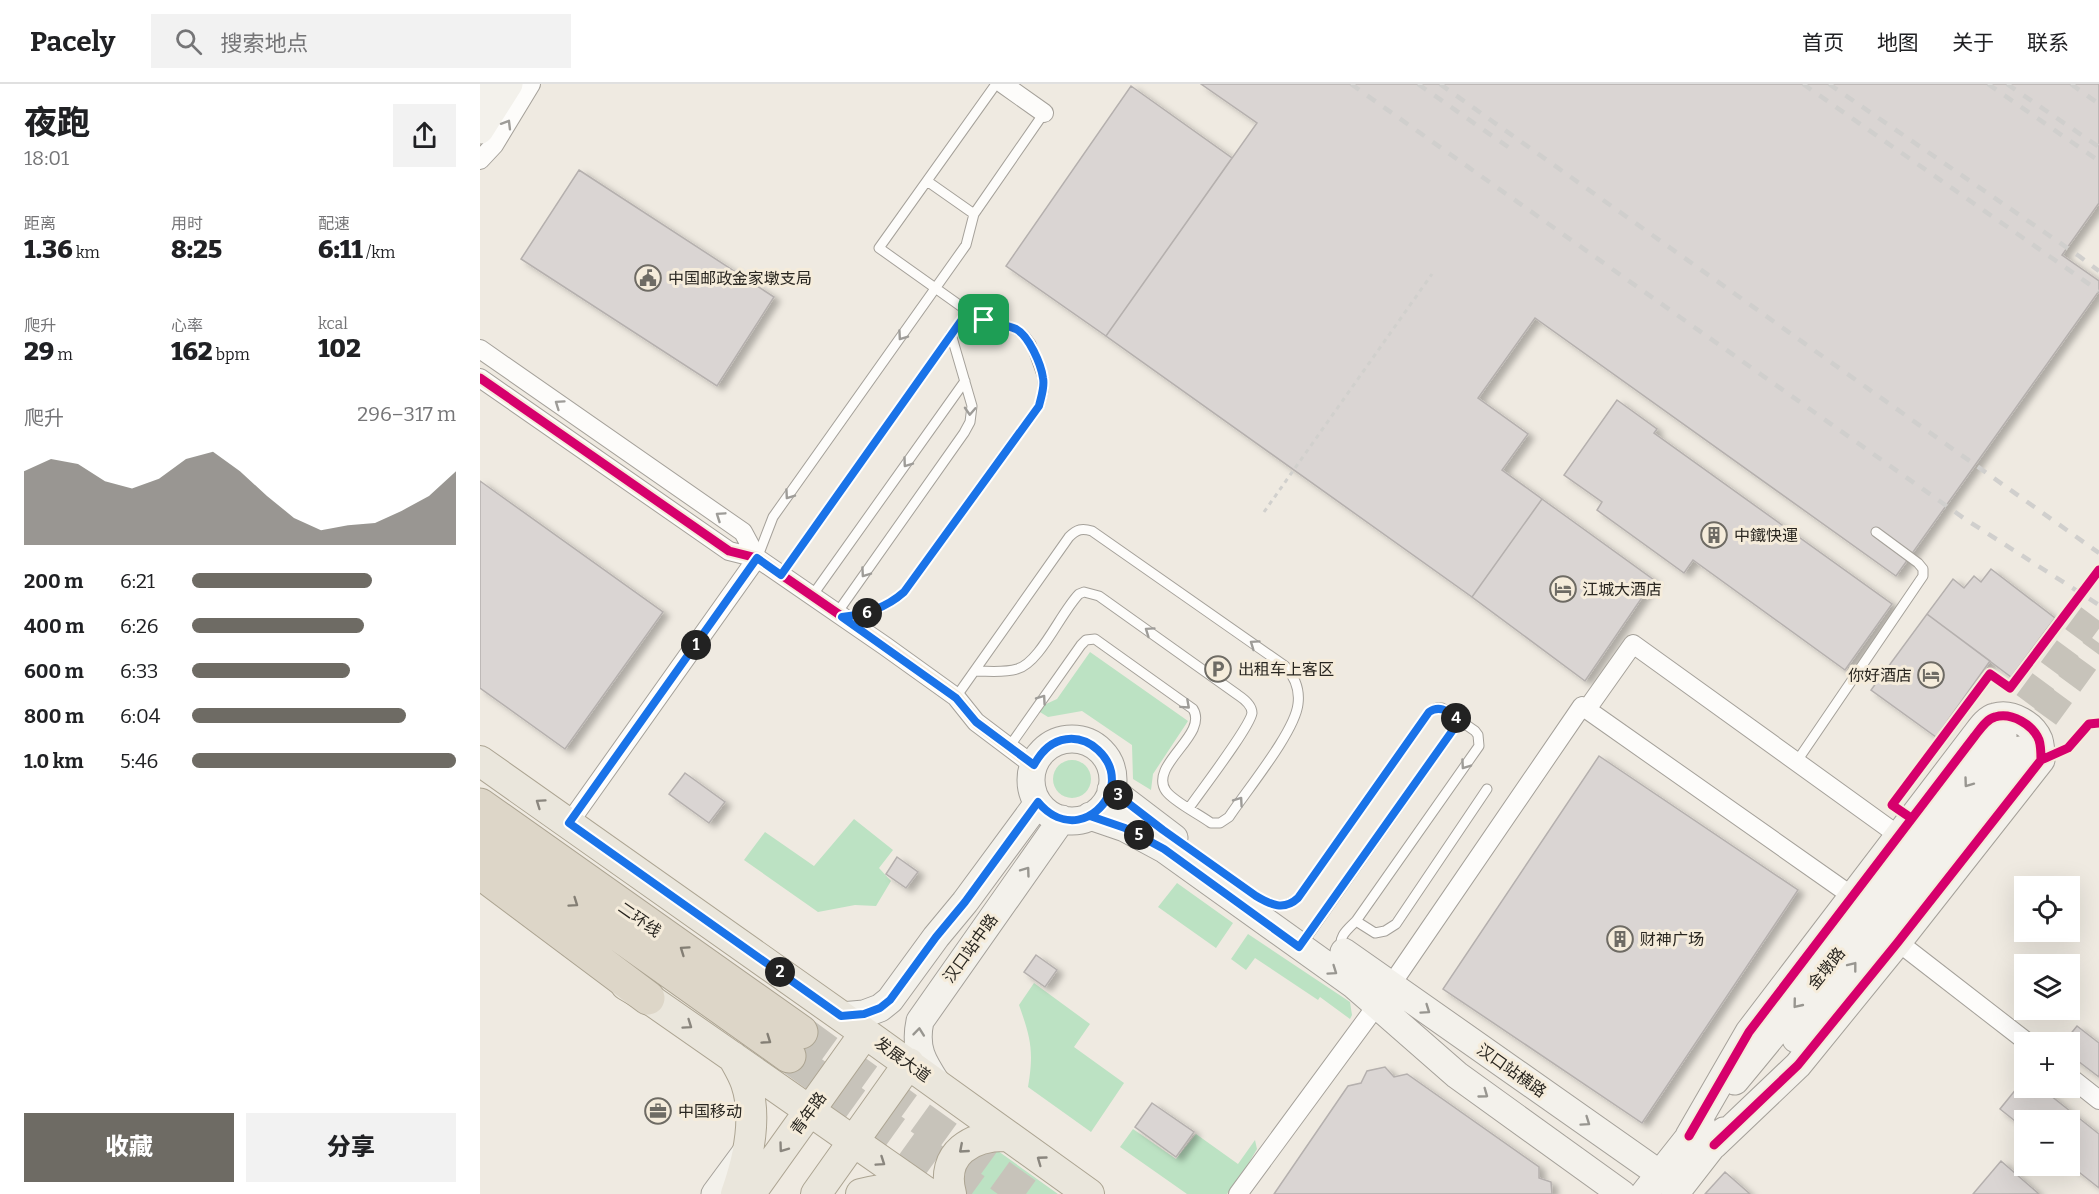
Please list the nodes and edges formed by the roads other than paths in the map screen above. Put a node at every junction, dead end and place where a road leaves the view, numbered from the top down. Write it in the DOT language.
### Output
graph roads {
  1 [pos="485,84"];
  2 [pos="509,84"];
  3 [pos="531,84"];
  4 [pos="996,84"];
  5 [pos="1003,84"];
  6 [pos="480,92"];
  7 [pos="1044,113"];
  8 [pos="480,130"];
  9 [pos="480,160"];
  10 [pos="927,181"];
  11 [pos="974,214"];
  12 [pos="935,288"];
  13 [pos="968,311"];
  14 [pos="951,334"];
  15 [pos="480,349"];
  16 [pos="480,378"];
  17 [pos="965,381"];
  18 [pos="1876,532"];
  19 [pos="757,558"];
  20 [pos="781,575"];
  21 [pos="812,596"];
  22 [pos="840,615"];
  23 [pos="975,671"];
  24 [pos="956,698"];
  25 [pos="1587,709"];
  26 [pos="1460,720"];
  27 [pos="1009,747"];
  28 [pos="480,761"];
  29 [pos="1797,761"];
  30 [pos="1034,765"];
  31 [pos="1487,789"];
  32 [pos="1111,790"];
  33 [pos="1038,802"];
  34 [pos="480,806"];
  35 [pos="1189,808"];
  36 [pos="1090,816"];
  37 [pos="1062,819"];
  38 [pos="569,823"];
  39 [pos="480,836"];
  40 [pos="1898,836"];
  41 [pos="480,872"];
  42 [pos="528,872"];
  43 [pos="480,891"];
  44 [pos="1852,896"];
  45 [pos="1266,902"];
  46 [pos="1356,921"];
  47 [pos="1898,942"];
  48 [pos="1299,947"];
  49 [pos="1344,952"];
  50 [pos="1384,995"];
  51 [pos="648,998"];
  52 [pos="841,1016"];
  53 [pos="2014,1032"];
  54 [pos="865,1033"];
  55 [pos="795,1044"];
  56 [pos="734,1058"];
  57 [pos="909,1064"];
  58 [pos="938,1085"];
  59 [pos="2080,1085"];
  60 [pos="2099,1100"];
  61 [pos="810,1110"];
  62 [pos="1008,1136"];
  63 [pos="1689,1136"];
  64 [pos="852,1142"];
  65 [pos="1714,1145"];
  66 [pos="748,1148"];
  67 [pos="1665,1187"];
  68 [pos="754,1193"];
  69 [pos="935,1193"];
  70 [pos="715,1194"];
  71 [pos="816,1194"];
  72 [pos="861,1194"];
  73 [pos="1089,1194"];
  74 [pos="1238,1194"];
  75 [pos="1622,1194"];
  1 -- 6 [label="main road"];
  2 -- 8 [label="main road"];
  9 -- 3 [label="street, one-way"];
  4 -- 10 [label="lane"];
  5 -- 7 [label="street"];
  7 -- 11 [label="lane"];
  10 -- 11 [label="lane"];
  10 -- 12 [label="lane"];
  11 -- 12 [label="lane"];
  12 -- 13 [label="lane"];
  12 -- 19 [label="lane, one-way"];
  13 -- 14 [label="lane"];
  13 -- 22 [label="lane"];
  14 -- 17 [label="lane"];
  14 -- 20 [label="lane"];
  19 -- 15 [label="street, one-way"];
  16 -- 19 [label="street"];
  17 -- 21 [label="lane, one-way"];
  17 -- 22 [label="lane, one-way"];
  18 -- 29 [label="lane"];
  19 -- 20 [label="street"];
  19 -- 38 [label="street"];
  20 -- 21 [label="street"];
  21 -- 22 [label="street"];
  22 -- 24 [label="street"];
  23 -- 24 [label="lane"];
  35 -- 23 [label="lane, one-way"];
  35 -- 23 [label="lane, one-way"];
  24 -- 27 [label="street"];
  25 -- 29 [label="street"];
  25 -- 44 [label="street"];
  25 -- 50 [label="street"];
  26 -- 45 [label="lane"];
  26 -- 46 [label="lane, one-way"];
  26 -- 48 [label="lane"];
  27 -- 30 [label="street"];
  27 -- 35 [label="lane, one-way"];
  38 -- 28 [label="main road, 发展大道, one-way"];
  29 -- 40 [label="street"];
  30 -- 32 [label="main road"];
  30 -- 33 [label="main road"];
  31 -- 46 [label="lane"];
  32 -- 36 [label="main road"];
  32 -- 45 [label="main road"];
  33 -- 37 [label="main road"];
  33 -- 52 [label="main road, 汉口站中路"];
  34 -- 42 [label="highway, 二环线"];
  36 -- 37 [label="main road"];
  36 -- 48 [label="main road"];
  58 -- 37 [label="main road, 汉口站中路, one-way"];
  38 -- 52 [label="main road, 发展大道"];
  39 -- 42 [label="highway, 二环线"];
  40 -- 44 [label="main road"];
  40 -- 47 [label="main road"];
  41 -- 42 [label="highway"];
  42 -- 51 [label="highway"];
  42 -- 55 [label="highway, 二环线"];
  43 -- 51 [label="main road"];
  44 -- 63 [label="main road"];
  46 -- 49 [label="lane"];
  47 -- 53 [label="street"];
  47 -- 65 [label="main road"];
  48 -- 50 [label="main road, one-way"];
  49 -- 50 [label="main road, 汉口站横路"];
  50 -- 67 [label="main road, 汉口站横路, one-way"];
  50 -- 74 [label="street"];
  50 -- 75 [label="main road, one-way"];
  51 -- 56 [label="main road, one-way"];
  52 -- 54 [label="main road, 发展大道"];
  54 -- 57 [label="main road, 发展大道"];
  54 -- 61 [label="main road, 青年路"];
  56 -- 61 [label="main road"];
  56 -- 66 [label="main road"];
  57 -- 58 [label="main road, 发展大道"];
  57 -- 64 [label="main road"];
  58 -- 62 [label="main road, 发展大道"];
  59 -- 60 [label="street"];
  61 -- 64 [label="main road"];
  61 -- 68 [label="main road, 青年路, one-way"];
  62 -- 69 [label="main road, one-way"];
  73 -- 62 [label="main road, 发展大道, one-way"];
  65 -- 63 [label="main road, 金墩路, one-way"];
  63 -- 67 [label="main road, 金墩路"];
  64 -- 69 [label="main road, one-way"];
  64 -- 71 [label="main road"];
  65 -- 67 [label="main road, 金墩路"];
  66 -- 68 [label="main road"];
  66 -- 70 [label="main road"];
  69 -- 72 [label="main road"];
}
